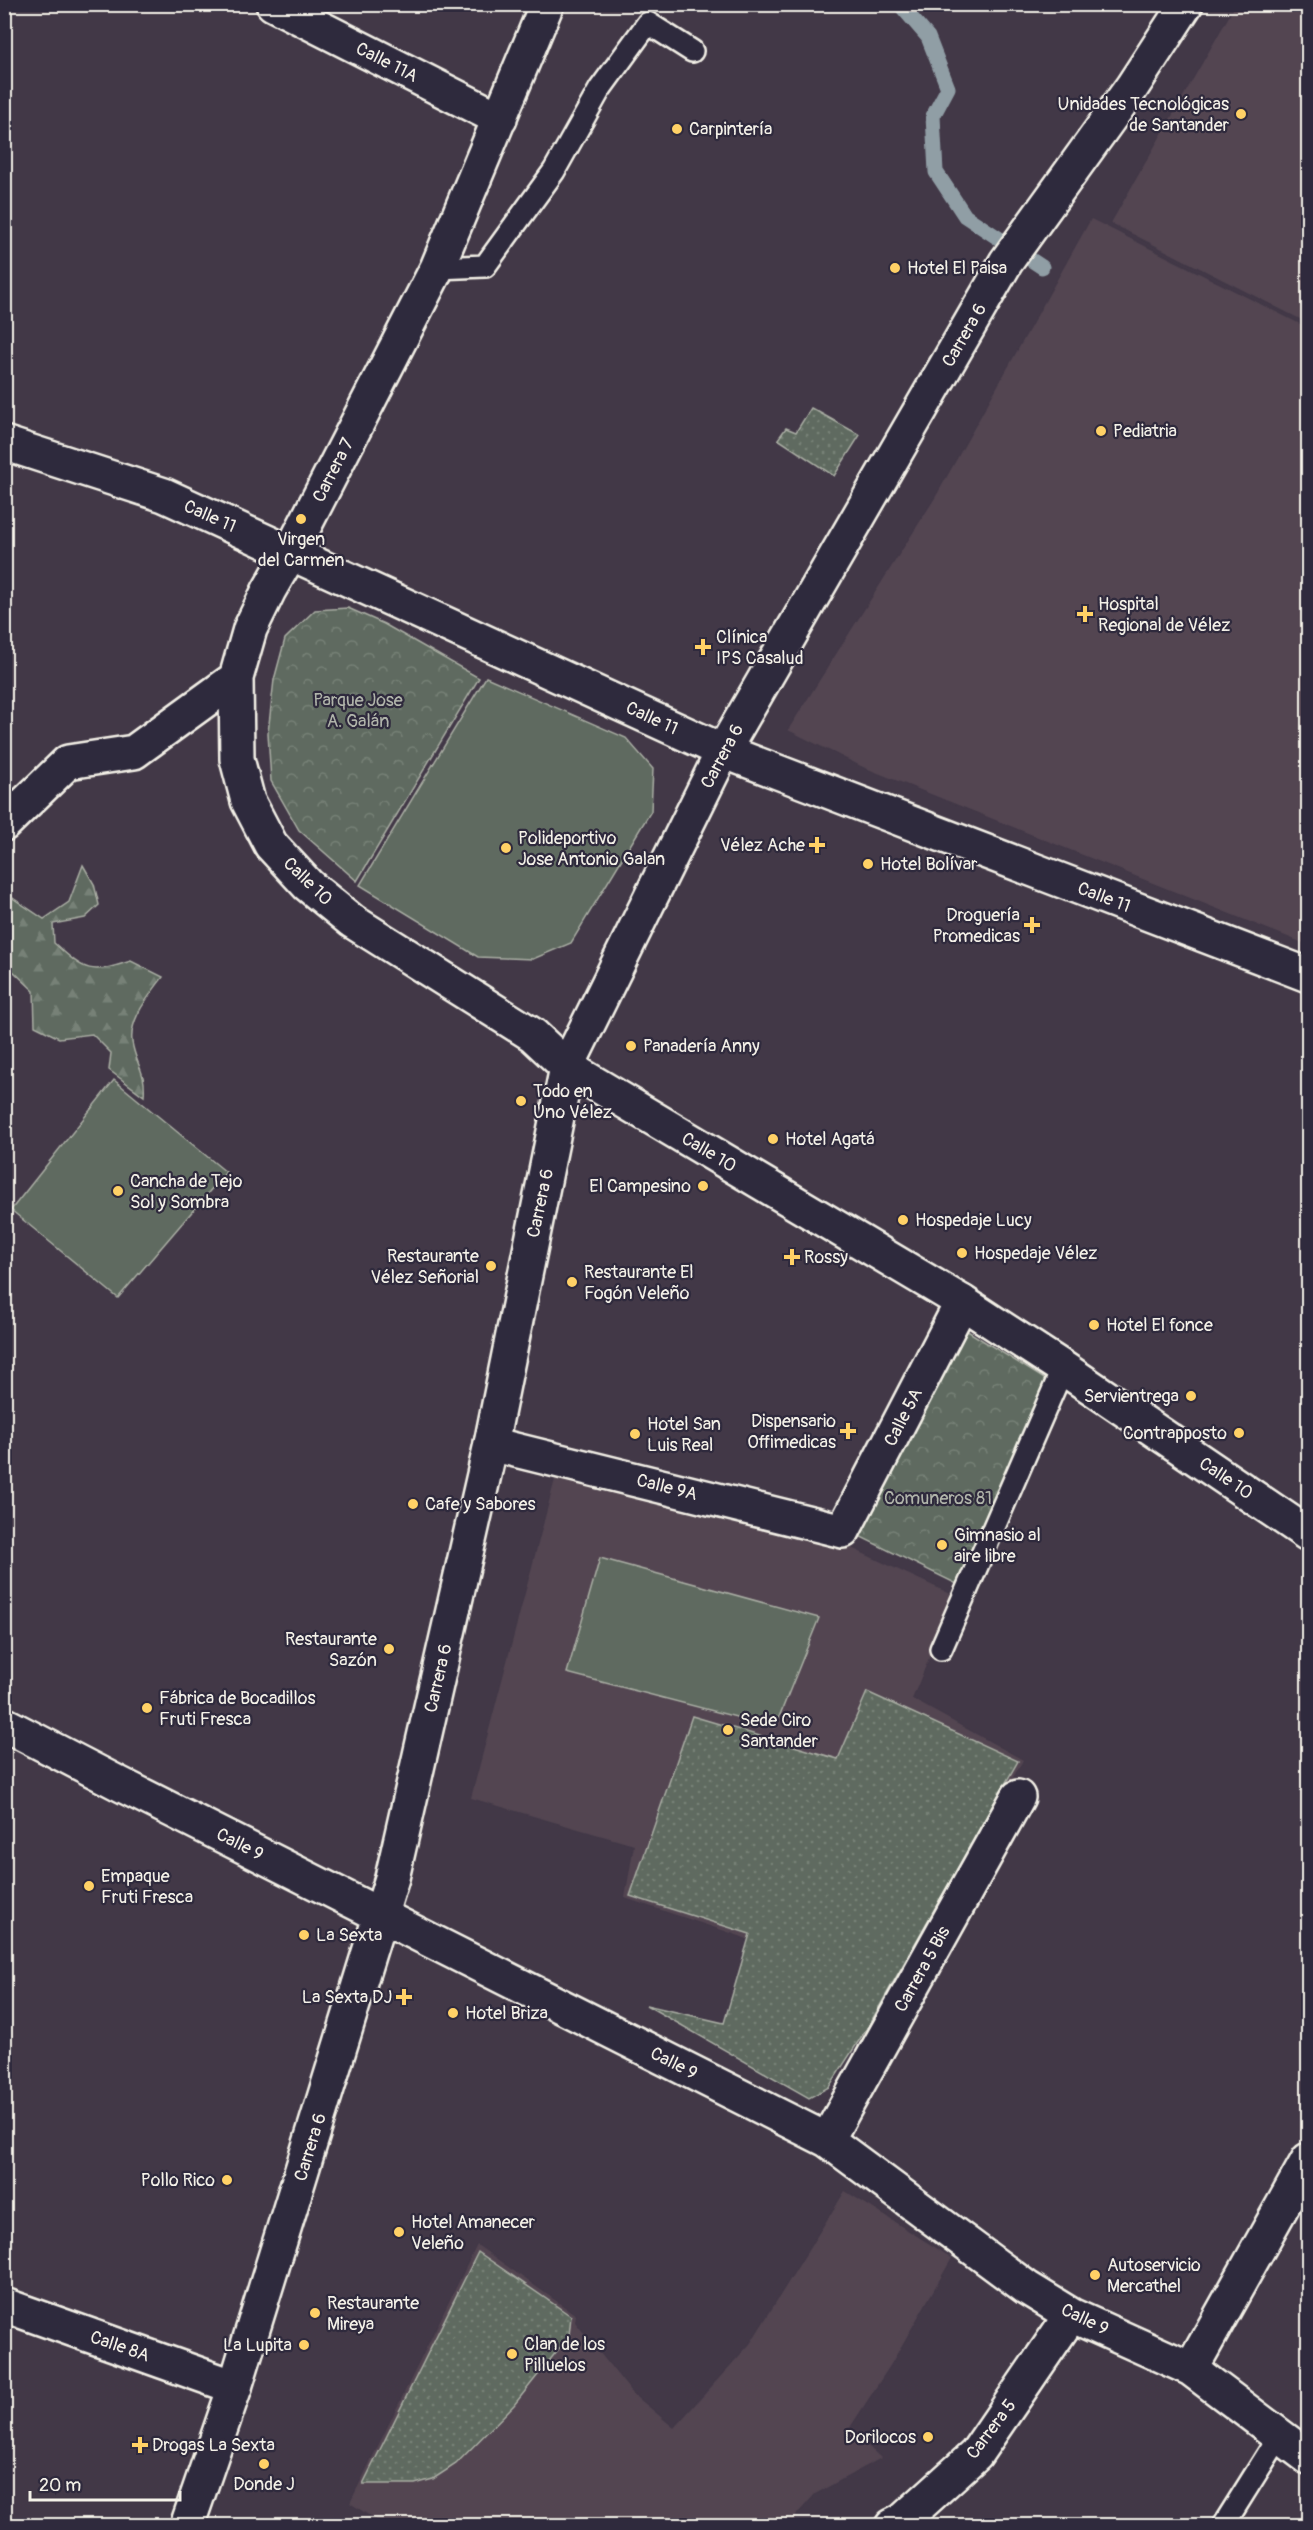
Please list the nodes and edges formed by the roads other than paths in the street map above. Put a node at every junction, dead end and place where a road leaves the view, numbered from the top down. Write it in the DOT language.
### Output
graph roads {
  1 [pos="273,4"];
  2 [pos="547,4"];
  3 [pos="1186,4"];
  4 [pos="692,51"];
  5 [pos="500,119"];
  6 [pos="437,268"];
  7 [pos="4,443"];
  8 [pos="291,552"];
  9 [pos="236,678"];
  10 [pos="723,751"];
  11 [pos="4,824"];
  12 [pos="1308,975"];
  13 [pos="567,1067"];
  14 [pos="962,1302"];
  15 [pos="1063,1368"];
  16 [pos="491,1444"];
  17 [pos="843,1531"];
  18 [pos="1308,1534"];
  19 [pos="941,1649"];
  20 [pos="4,1724"];
  21 [pos="1018,1797"];
  22 [pos="381,1916"];
  23 [pos="827,2140"];
  24 [pos="1308,2160"];
  25 [pos="4,2305"];
  26 [pos="1071,2315"];
  27 [pos="1191,2368"];
  28 [pos="235,2387"];
  29 [pos="1280,2435"];
  30 [pos="1308,2457"];
  31 [pos="187,2526"];
  32 [pos="892,2526"];
  33 [pos="1223,2526"];
  1 -- 5 [label="street, Calle 11A"];
  2 -- 5 [label="street, Carrera 7"];
  3 -- 10 [label="street, Carrera 6"];
  4 -- 6 [label="lane"];
  5 -- 6 [label="street, Carrera 7"];
  6 -- 8 [label="street, Carrera 7"];
  7 -- 8 [label="street, Calle 11"];
  8 -- 9 [label="street, Carrera 7"];
  8 -- 10 [label="street, Calle 11"];
  9 -- 11 [label="street"];
  9 -- 13 [label="street, Calle 10"];
  10 -- 12 [label="street, Calle 11"];
  10 -- 13 [label="street, Carrera 6"];
  13 -- 14 [label="street, Calle 10"];
  13 -- 16 [label="street, Carrera 6"];
  14 -- 15 [label="street, Calle 10"];
  14 -- 17 [label="street, Calle 5A"];
  15 -- 18 [label="street, Calle 10"];
  15 -- 19 [label="lane"];
  16 -- 17 [label="street, Calle 9A"];
  16 -- 22 [label="street, Carrera 6"];
  20 -- 22 [label="street, Calle 9"];
  21 -- 23 [label="street, Carrera 5 Bis"];
  22 -- 23 [label="street, Calle 9"];
  22 -- 28 [label="street, Carrera 6"];
  23 -- 26 [label="street, Calle 9"];
  24 -- 27 [label="street"];
  25 -- 28 [label="street, Calle 8A"];
  26 -- 27 [label="street, Calle 9"];
  26 -- 32 [label="street, Carrera 5"];
  27 -- 29 [label="street, Calle 9"];
  28 -- 31 [label="street, Carrera 6"];
  29 -- 30 [label="street, Calle 9"];
  29 -- 33 [label="lane"];
}
